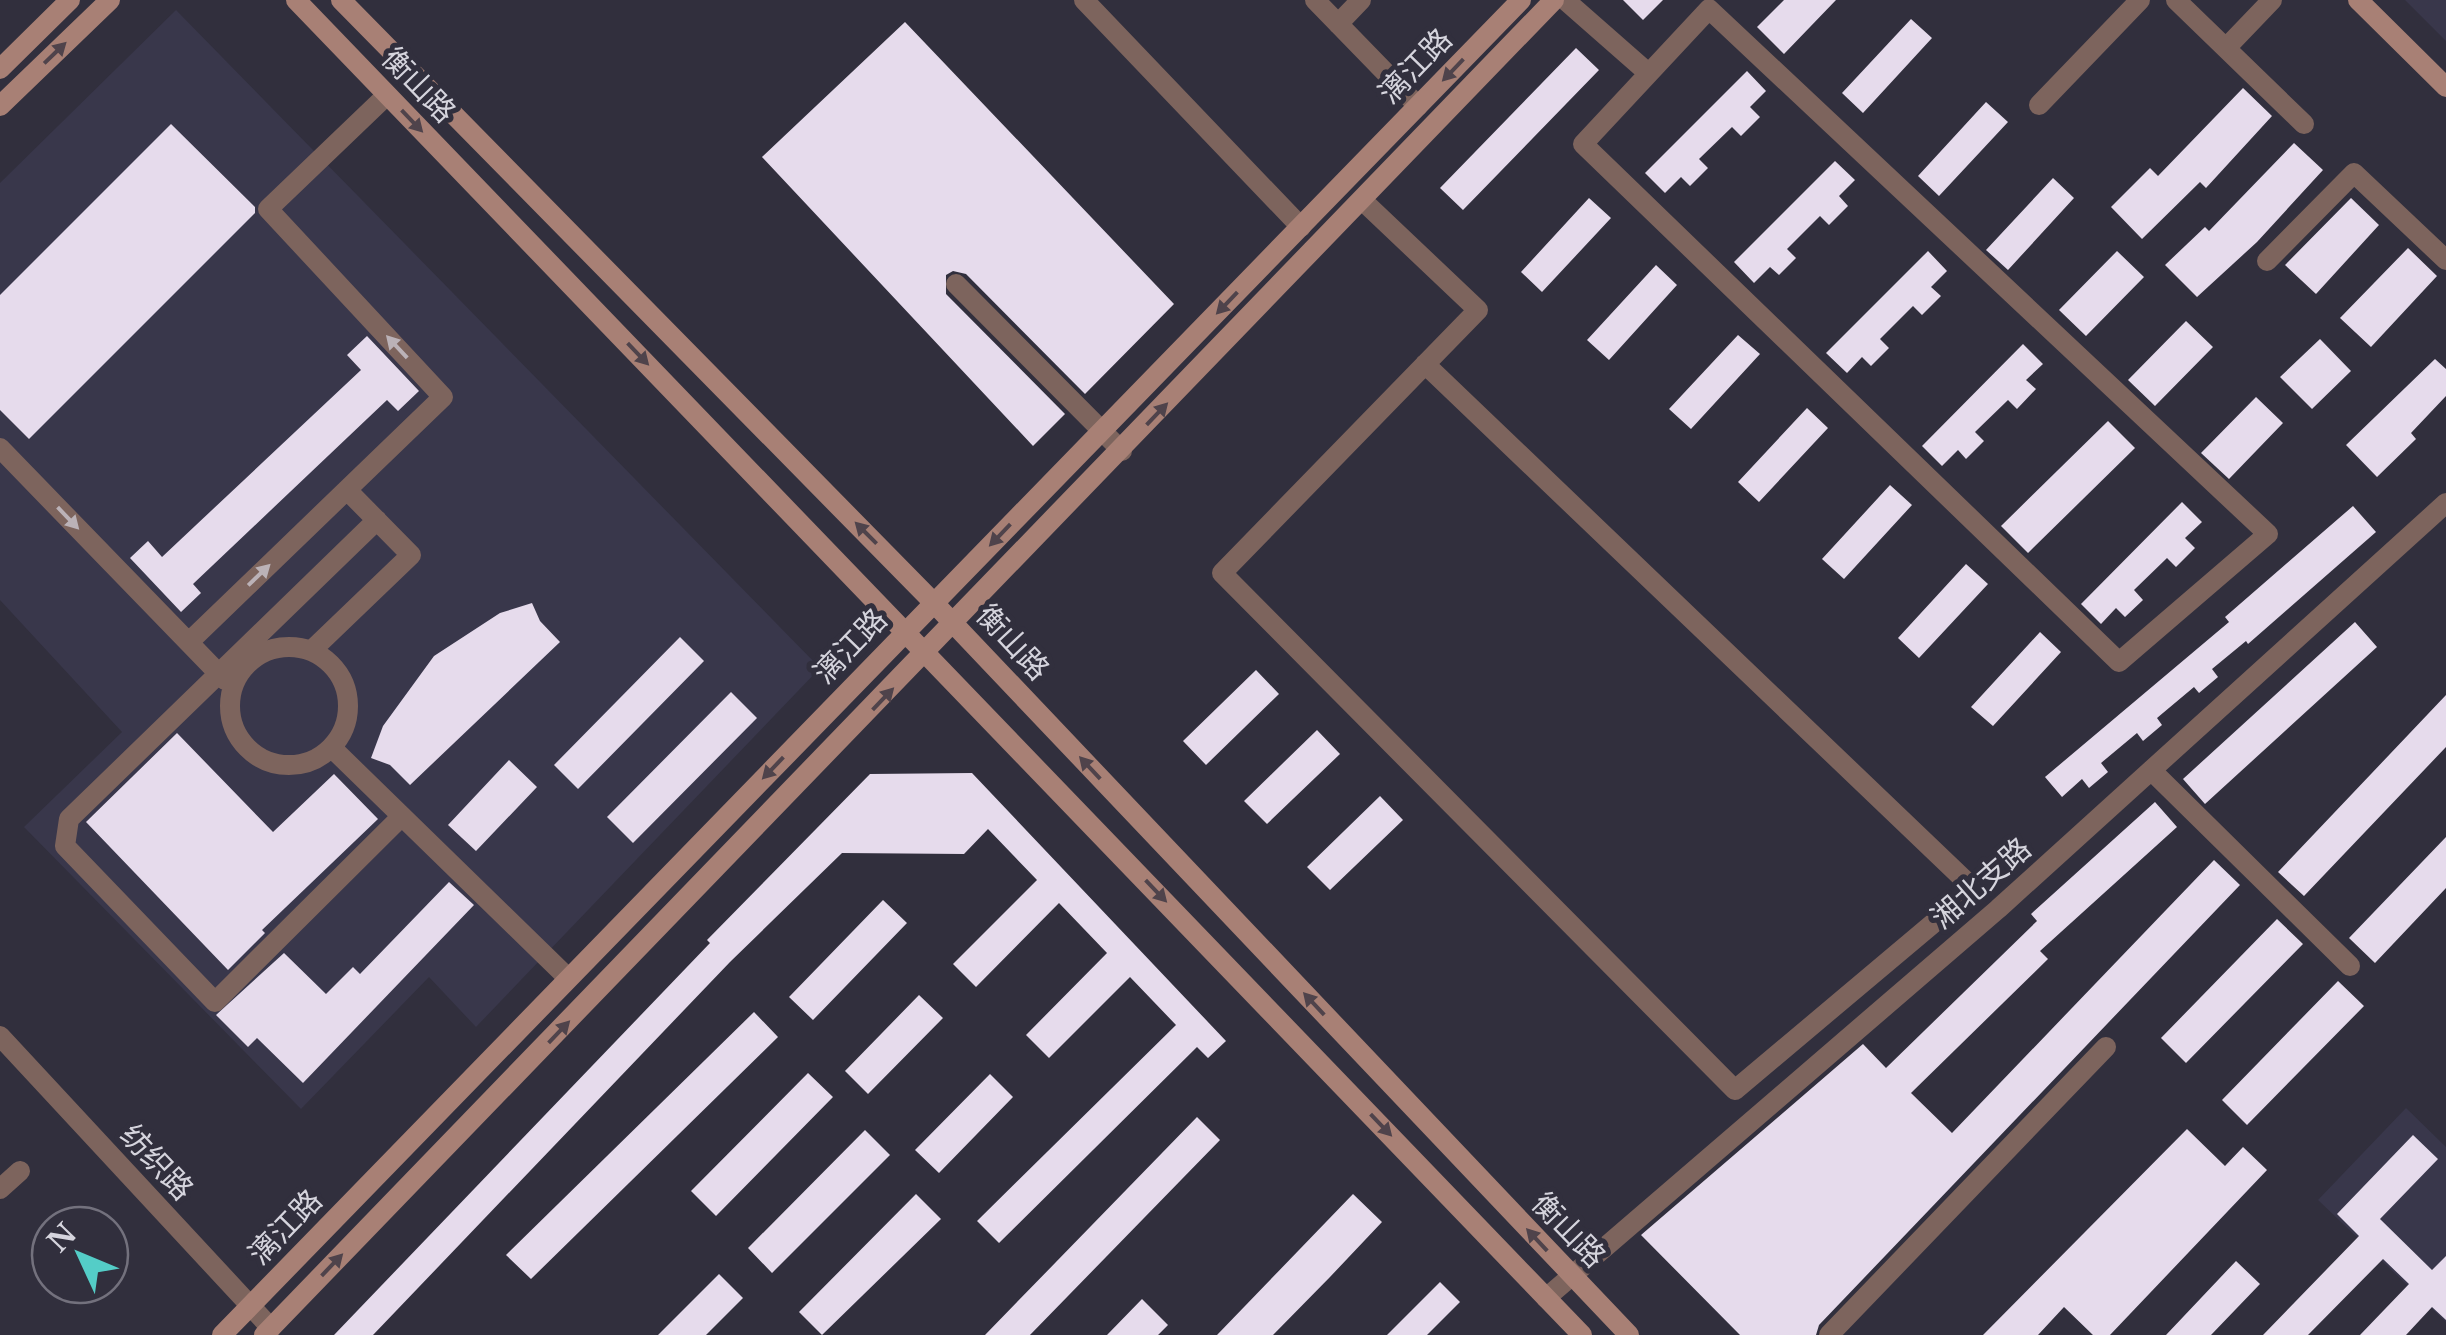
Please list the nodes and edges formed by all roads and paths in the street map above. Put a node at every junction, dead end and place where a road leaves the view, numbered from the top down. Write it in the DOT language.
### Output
graph roads {
  1 [pos="70,0"];
  2 [pos="110,0"];
  3 [pos="296,0"];
  4 [pos="342,0"];
  5 [pos="1084,0"];
  6 [pos="1315,0"];
  7 [pos="1361,0"];
  8 [pos="1522,0"];
  9 [pos="1554,0"];
  10 [pos="1565,0"];
  11 [pos="2140,0"];
  12 [pos="2176,0"];
  13 [pos="2272,0"];
  14 [pos="2358,0"];
  15 [pos="1338,24"];
  16 [pos="2226,48"];
  17 [pos="0,69"];
  18 [pos="1647,72"];
  19 [pos="2446,87"];
  20 [pos="387,95"];
  21 [pos="2039,105"];
  22 [pos="0,106"];
  23 [pos="1418,106"];
  24 [pos="2304,124"];
  25 [pos="1362,200"];
  26 [pos="1301,227"];
  27 [pos="2446,260"];
  28 [pos="2267,261"];
  29 [pos="956,284"];
  30 [pos="1425,364"];
  31 [pos="1102,431"];
  32 [pos="0,448"];
  33 [pos="1122,451"];
  34 [pos="347,490"];
  35 [pos="2446,502"];
  36 [pos="377,520"];
  37 [pos="934,603"];
  38 [pos="955,624"];
  39 [pos="906,631"];
  40 [pos="188,642"];
  41 [pos="311,651"];
  42 [pos="927,652"];
  43 [pos="225,680"];
  44 [pos="332,748"];
  45 [pos="2153,772"];
  46 [pos="402,816"];
  47 [pos="2350,966"];
  48 [pos="568,978"];
  49 [pos="0,1036"];
  50 [pos="2106,1047"];
  51 [pos="20,1171"];
  52 [pos="0,1190"];
  53 [pos="1570,1274"];
  54 [pos="1546,1298"];
  55 [pos="250,1307"];
  56 [pos="268,1332"];
  57 [pos="222,1335"];
  58 [pos="1582,1335"];
  59 [pos="1630,1335"];
  60 [pos="1828,1335"];
  1 -- 17 [label="street"];
  22 -- 2 [label="street, one-way"];
  3 -- 20 [label="street, 衡山路"];
  37 -- 4 [label="street, 衡山路, one-way"];
  5 -- 26 [label="street"];
  6 -- 15 [label="street"];
  7 -- 15 [label="street"];
  8 -- 23 [label="street, 漓江路, one-way"];
  9 -- 25 [label="street, 漓江路"];
  10 -- 18 [label="street"];
  11 -- 21 [label="street"];
  12 -- 16 [label="street"];
  13 -- 16 [label="street"];
  14 -- 19 [label="street"];
  15 -- 23 [label="street"];
  16 -- 24 [label="street"];
  18 -- 18 [label="street"];
  34 -- 20 [label="street, one-way"];
  20 -- 39 [label="street, 衡山路, one-way"];
  23 -- 26 [label="street, 漓江路"];
  25 -- 30 [label="street"];
  33 -- 25 [label="street, 漓江路, one-way"];
  26 -- 31 [label="street, 漓江路, one-way"];
  27 -- 28 [label="street"];
  29 -- 31 [label="street"];
  30 -- 30 [label="street"];
  31 -- 33 [label="street"];
  31 -- 37 [label="street, 漓江路, one-way"];
  32 -- 40 [label="street, one-way"];
  33 -- 38 [label="street, 漓江路"];
  34 -- 36 [label="street"];
  40 -- 34 [label="street, one-way"];
  35 -- 45 [label="street, 湘北支路"];
  36 -- 41 [label="street"];
  36 -- 43 [label="street"];
  37 -- 38 [label="street, 衡山路"];
  37 -- 39 [label="street, 漓江路"];
  38 -- 42 [label="street, 漓江路"];
  53 -- 38 [label="street, 衡山路, one-way"];
  39 -- 42 [label="street, 衡山路"];
  39 -- 48 [label="street, 漓江路, one-way"];
  40 -- 43 [label="street"];
  41 -- 43 [label="street"];
  41 -- 44 [label="street"];
  42 -- 54 [label="street, 衡山路, one-way"];
  56 -- 42 [label="street, 漓江路, one-way"];
  43 -- 44 [label="street"];
  43 -- 46 [label="street"];
  44 -- 46 [label="street"];
  45 -- 47 [label="street"];
  45 -- 53 [label="street, 湘北支路"];
  46 -- 48 [label="street"];
  48 -- 55 [label="street, 漓江路"];
  49 -- 55 [label="street, 纺织路"];
  50 -- 60 [label="street"];
  51 -- 52 [label="street"];
  53 -- 54 [label="street, 湘北支路"];
  53 -- 59 [label="street, 衡山路"];
  54 -- 58 [label="street, 衡山路"];
  55 -- 56 [label="street, 纺织路"];
  55 -- 57 [label="street, 漓江路"];
}
